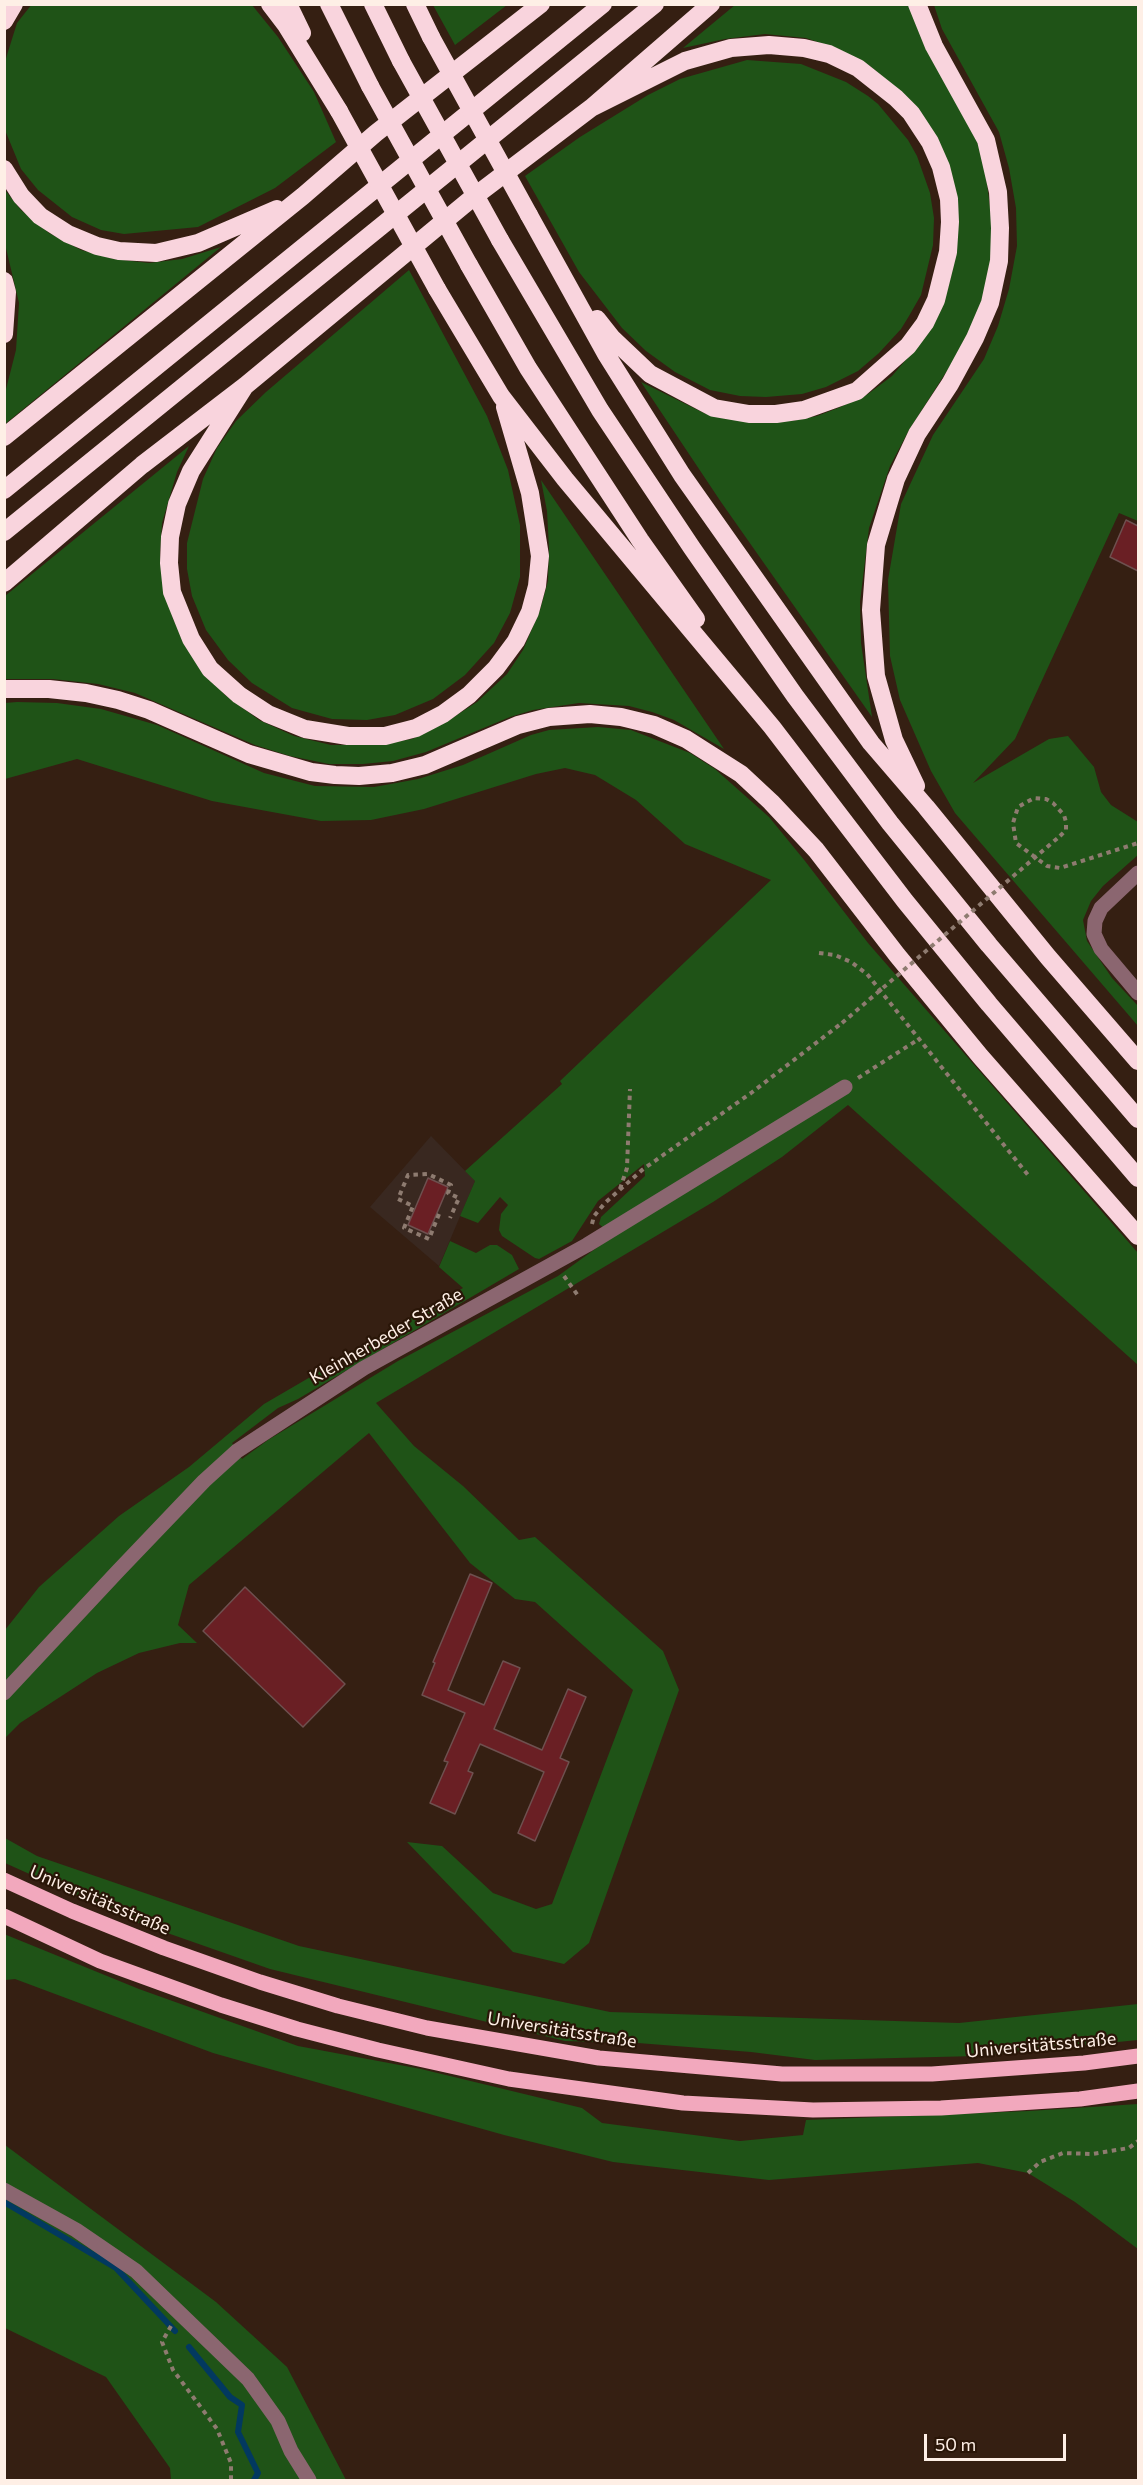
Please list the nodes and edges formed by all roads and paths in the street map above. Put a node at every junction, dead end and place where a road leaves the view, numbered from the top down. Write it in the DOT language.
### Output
graph roads {
  1 [pos="14,4"];
  2 [pos="270,4"];
  3 [pos="288,4"];
  4 [pos="329,4"];
  5 [pos="373,4"];
  6 [pos="415,4"];
  7 [pos="541,4"];
  8 [pos="603,4"];
  9 [pos="655,4"];
  10 [pos="711,4"];
  11 [pos="917,4"];
  12 [pos="4,21"];
  13 [pos="591,108"];
  14 [pos="339,111"];
  15 [pos="4,170"];
  16 [pos="303,196"];
  17 [pos="566,279"];
  18 [pos="4,281"];
  19 [pos="4,334"];
  20 [pos="245,386"];
  21 [pos="501,396"];
  22 [pos="4,437"];
  23 [pos="4,490"];
  24 [pos="4,532"];
  25 [pos="4,583"];
  26 [pos="4,689"];
  27 [pos="772,727"];
  28 [pos="926,807"];
  29 [pos="1138,843"];
  30 [pos="1138,873"];
  31 [pos="819,953"];
  32 [pos="1138,993"];
  33 [pos="919,1039"];
  34 [pos="1138,1061"];
  35 [pos="845,1087"];
  36 [pos="630,1089"];
  37 [pos="1138,1119"];
  38 [pos="1028,1175"];
  39 [pos="1138,1178"];
  40 [pos="619,1190"];
  41 [pos="440,1214"];
  42 [pos="450,1218"];
  43 [pos="1138,1236"];
  44 [pos="587,1245"];
  45 [pos="555,1263"];
  46 [pos="579,1297"];
  47 [pos="4,1693"];
  48 [pos="4,1880"];
  49 [pos="4,1916"];
  50 [pos="1138,2056"];
  51 [pos="1138,2091"];
  52 [pos="1138,2141"];
  53 [pos="1028,2173"];
  54 [pos="4,2190"];
  55 [pos="178,2313"];
  56 [pos="231,2481"];
  57 [pos="309,2481"];
  1 -- 12 [label="highway"];
  2 -- 14 [label="highway"];
  3 -- 14 [label="highway"];
  4 -- 27 [label="highway, bridge"];
  5 -- 37 [label="highway, bridge"];
  6 -- 17 [label="highway, bridge"];
  7 -- 16 [label="highway"];
  8 -- 23 [label="highway"];
  9 -- 24 [label="highway"];
  10 -- 13 [label="highway"];
  11 -- 28 [label="highway"];
  13 -- 17 [label="highway"];
  13 -- 20 [label="highway"];
  14 -- 21 [label="highway, bridge"];
  15 -- 16 [label="highway"];
  16 -- 22 [label="highway"];
  17 -- 28 [label="highway"];
  18 -- 19 [label="highway"];
  20 -- 21 [label="highway"];
  20 -- 25 [label="highway"];
  21 -- 27 [label="highway"];
  26 -- 43 [label="highway"];
  27 -- 39 [label="highway"];
  28 -- 34 [label="highway"];
  29 -- 40 [label="path, bridge"];
  30 -- 32 [label="street"];
  31 -- 33 [label="path"];
  33 -- 35 [label="path"];
  33 -- 38 [label="path"];
  35 -- 44 [label="street, Kleinherbeder Straße"];
  36 -- 40 [label="path"];
  40 -- 44 [label="path"];
  41 -- 42 [label="path"];
  44 -- 45 [label="street, Kleinherbeder Straße"];
  45 -- 46 [label="path"];
  45 -- 47 [label="street, Kleinherbeder Straße"];
  48 -- 50 [label="main road, Universitätsstraße"];
  49 -- 51 [label="main road"];
  52 -- 53 [label="path"];
  54 -- 55 [label="street"];
  55 -- 56 [label="path"];
  55 -- 57 [label="street"];
}
